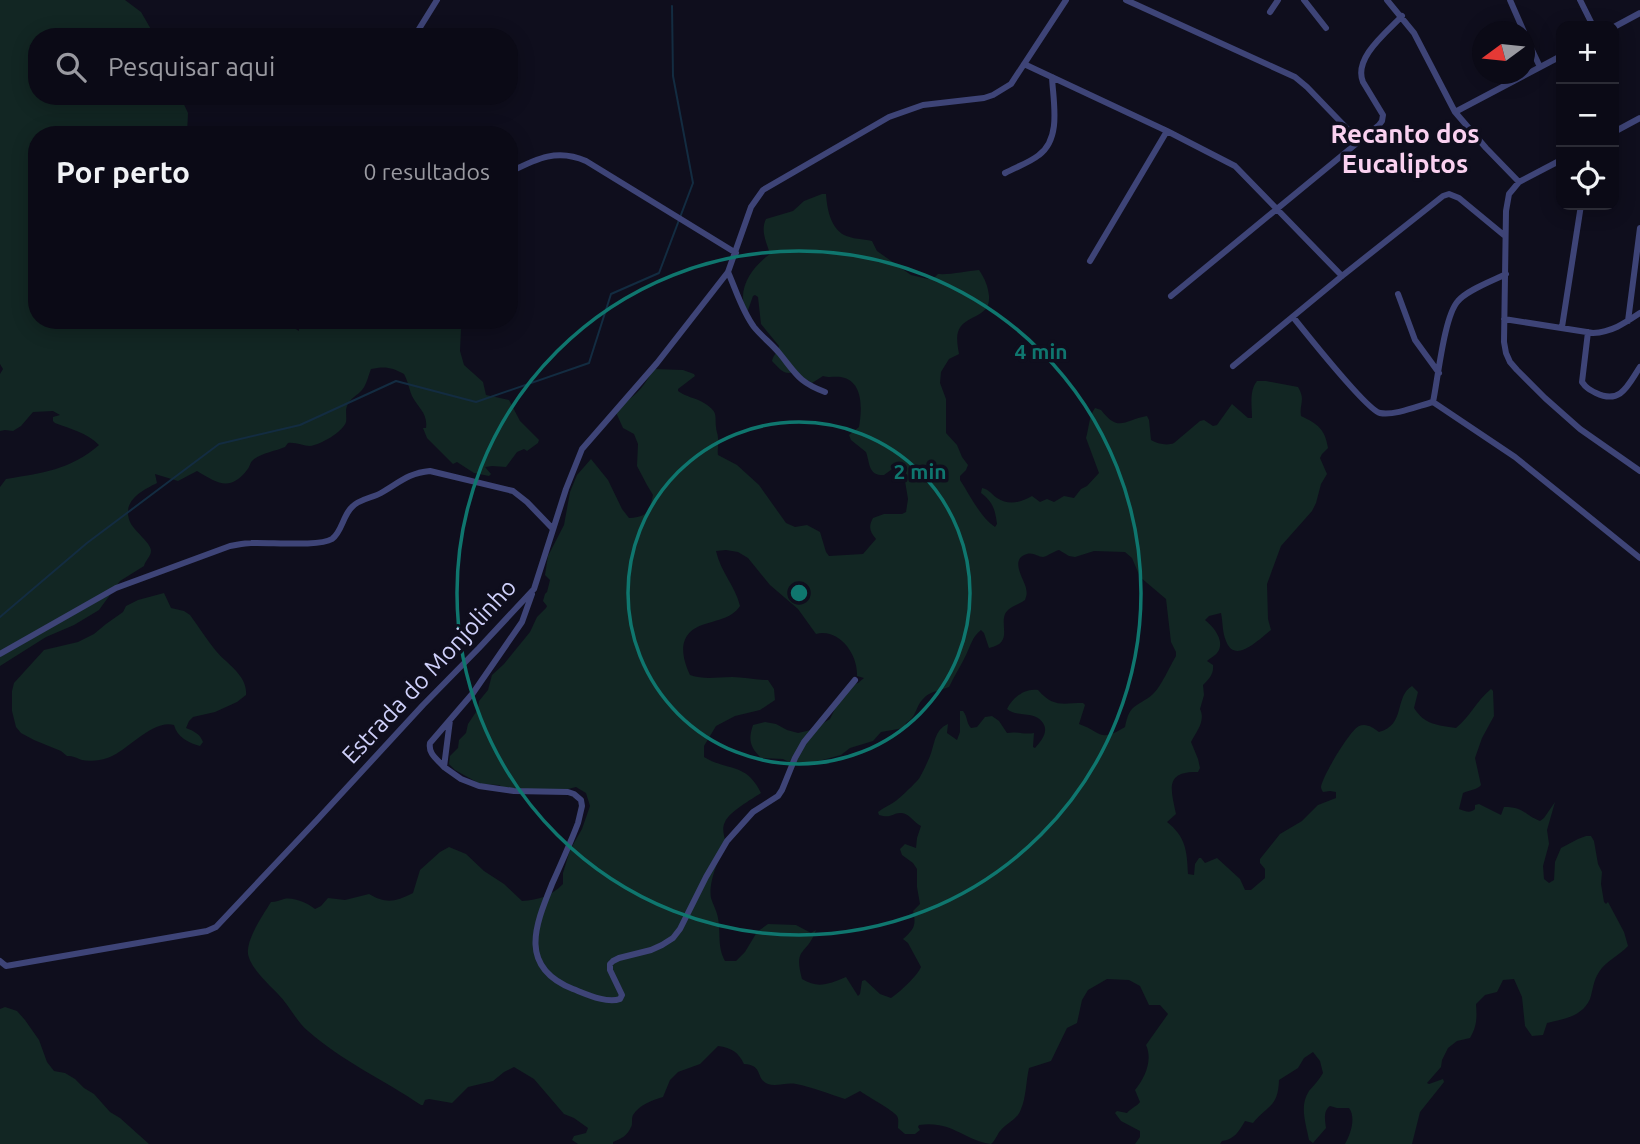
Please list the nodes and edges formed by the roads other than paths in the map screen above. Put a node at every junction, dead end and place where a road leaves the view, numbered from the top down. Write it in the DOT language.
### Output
graph roads {
  1 [pos="437,0"];
  2 [pos="1055,0"];
  3 [pos="1126,0"];
  4 [pos="1278,0"];
  5 [pos="1304,0"];
  6 [pos="1387,0"];
  7 [pos="1510,0"];
  8 [pos="1580,0"];
  9 [pos="1064,3"];
  10 [pos="1270,12"];
  11 [pos="1640,13"];
  12 [pos="1402,16"];
  13 [pos="1519,21"];
  14 [pos="1590,21"];
  15 [pos="1619,24"];
  16 [pos="420,28"];
  17 [pos="1326,28"];
  18 [pos="1535,56"];
  19 [pos="1556,59"];
  20 [pos="1024,64"];
  21 [pos="1540,67"];
  22 [pos="1052,77"];
  23 [pos="1455,112"];
  24 [pos="1640,118"];
  25 [pos="1619,129"];
  26 [pos="1167,131"];
  27 [pos="1360,142"];
  28 [pos="1556,163"];
  29 [pos="518,168"];
  30 [pos="1005,173"];
  31 [pos="1519,182"];
  32 [pos="1278,209"];
  33 [pos="1580,210"];
  34 [pos="1640,228"];
  35 [pos="1505,236"];
  36 [pos="736,253"];
  37 [pos="1090,261"];
  38 [pos="728,272"];
  39 [pos="1506,274"];
  40 [pos="1342,276"];
  41 [pos="1398,295"];
  42 [pos="1171,296"];
  43 [pos="1640,313"];
  44 [pos="1293,317"];
  45 [pos="1504,319"];
  46 [pos="1628,321"];
  47 [pos="1562,327"];
  48 [pos="1588,332"];
  49 [pos="1233,366"];
  50 [pos="1640,368"];
  51 [pos="1439,373"];
  52 [pos="825,392"];
  53 [pos="1433,402"];
  54 [pos="1640,471"];
  55 [pos="553,529"];
  56 [pos="1640,558"];
  57 [pos="534,589"];
  58 [pos="0,654"];
  59 [pos="855,680"];
  60 [pos="450,720"];
  61 [pos="444,766"];
  62 [pos="0,961"];
  1 -- 16 [label="street"];
  2 -- 9 [label="street"];
  3 -- 27 [label="street"];
  4 -- 10 [label="street"];
  5 -- 17 [label="street"];
  6 -- 12 [label="street"];
  7 -- 13 [label="street"];
  8 -- 14 [label="street"];
  9 -- 20 [label="street, Estrada do Monjolinho"];
  11 -- 15 [label="street"];
  12 -- 23 [label="street"];
  12 -- 27 [label="street"];
  18 -- 21 [label="street"];
  19 -- 21 [label="street"];
  20 -- 22 [label="street"];
  20 -- 36 [label="street, Estrada do Monjolinho"];
  21 -- 23 [label="street"];
  22 -- 26 [label="street"];
  22 -- 30 [label="street"];
  23 -- 31 [label="street"];
  24 -- 25 [label="street"];
  26 -- 32 [label="street"];
  26 -- 37 [label="street"];
  27 -- 32 [label="street"];
  28 -- 31 [label="street"];
  29 -- 36 [label="street"];
  31 -- 35 [label="street"];
  32 -- 40 [label="street"];
  32 -- 42 [label="street"];
  33 -- 47 [label="street"];
  34 -- 46 [label="street"];
  35 -- 39 [label="street"];
  35 -- 40 [label="street"];
  36 -- 38 [label="street, Estrada do Monjolinho"];
  38 -- 52 [label="street"];
  38 -- 55 [label="street, Estrada do Monjolinho"];
  39 -- 45 [label="street"];
  39 -- 51 [label="street"];
  40 -- 44 [label="street"];
  41 -- 51 [label="street"];
  43 -- 46 [label="street"];
  44 -- 49 [label="street"];
  44 -- 53 [label="street"];
  45 -- 47 [label="street"];
  45 -- 54 [label="street"];
  46 -- 48 [label="street"];
  47 -- 48 [label="street"];
  48 -- 50 [label="street"];
  51 -- 53 [label="street"];
  53 -- 56 [label="street"];
  55 -- 57 [label="street, Estrada do Monjolinho"];
  55 -- 58 [label="street"];
  57 -- 60 [label="street"];
  57 -- 62 [label="street, Estrada do Monjolinho"];
  59 -- 61 [label="street"];
  60 -- 61 [label="street"];
  60 -- 61 [label="street"];
}
